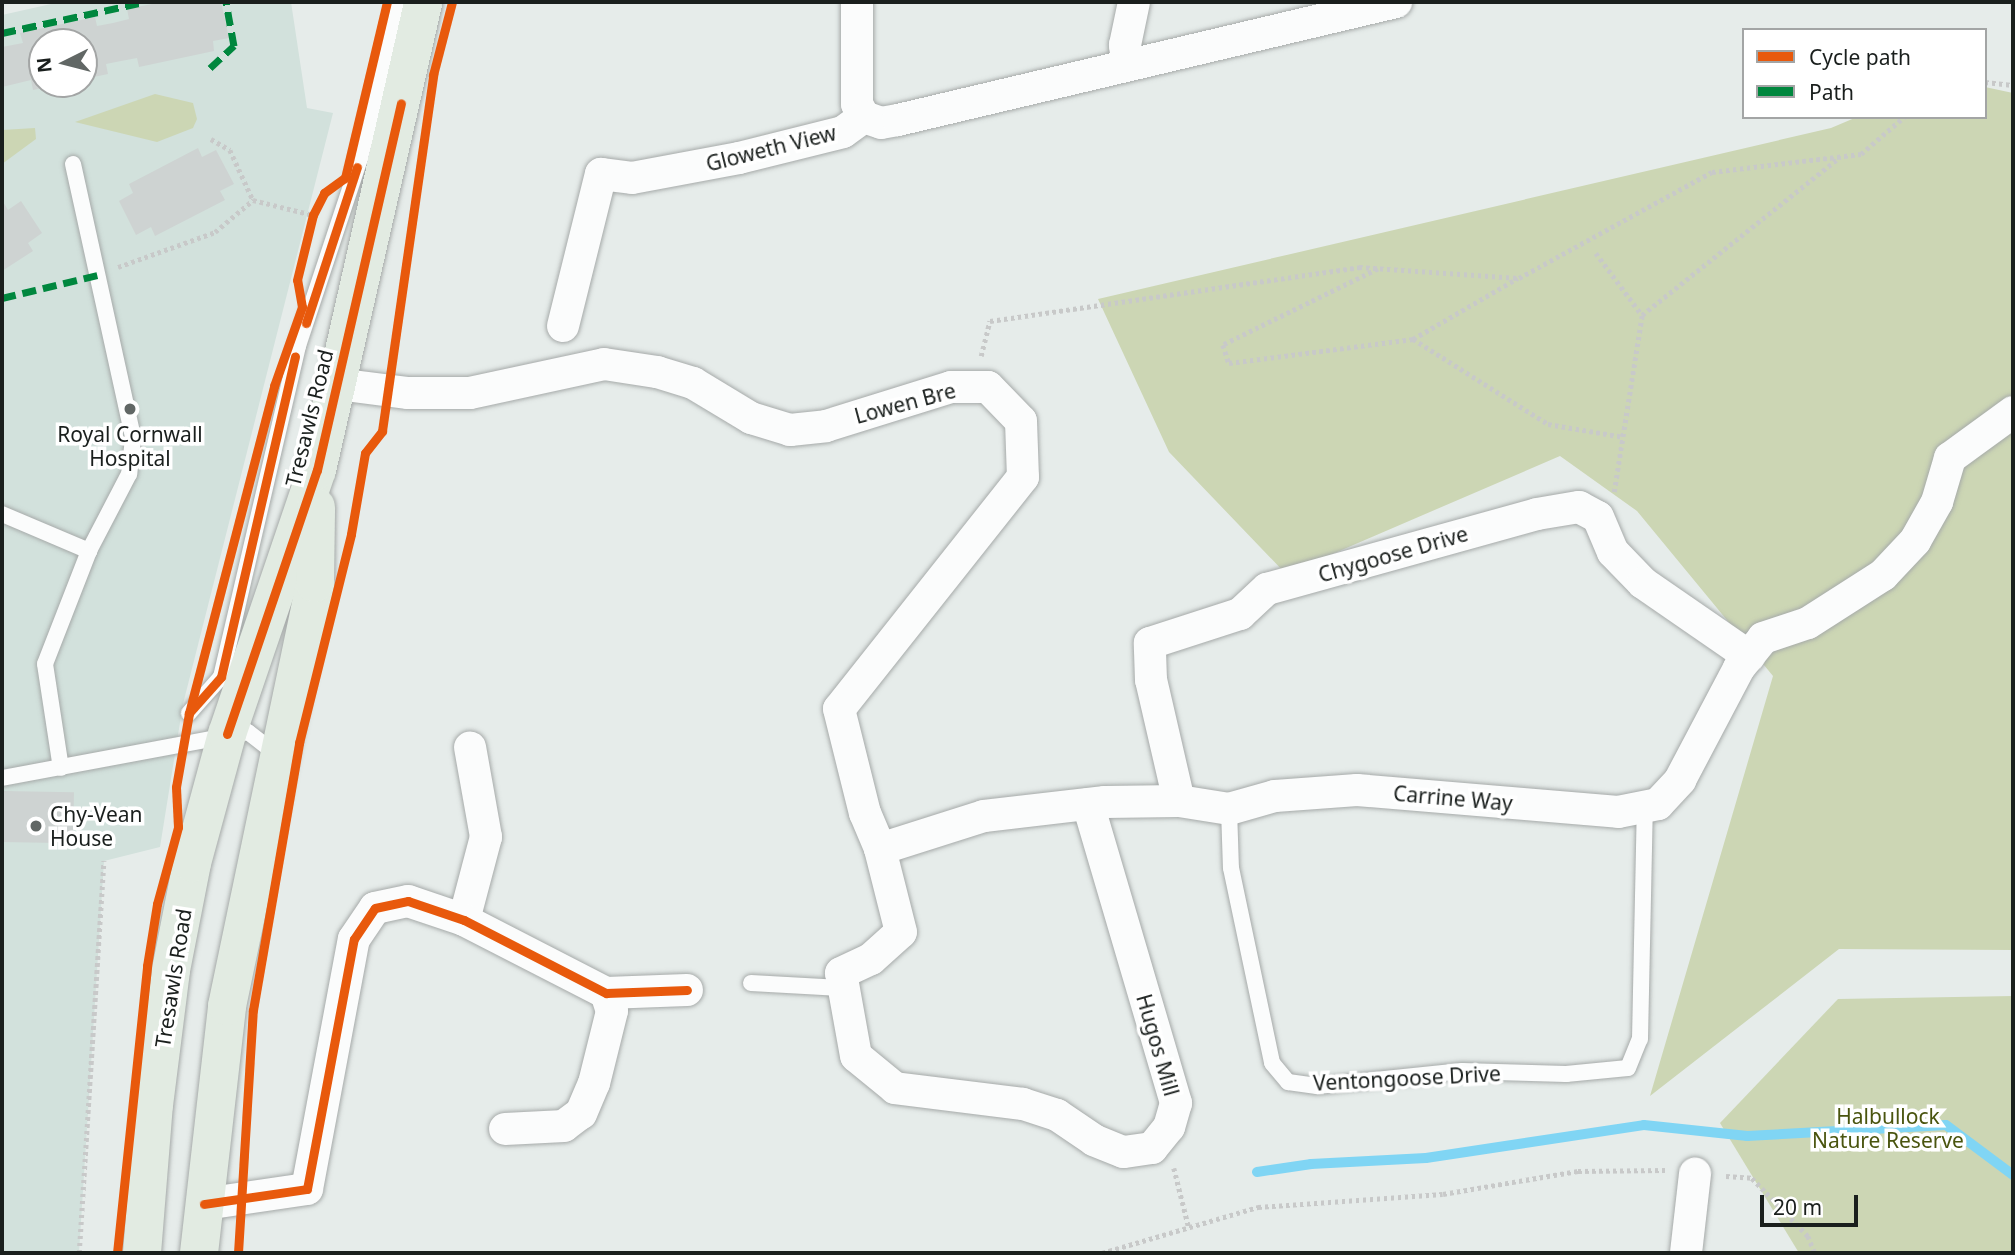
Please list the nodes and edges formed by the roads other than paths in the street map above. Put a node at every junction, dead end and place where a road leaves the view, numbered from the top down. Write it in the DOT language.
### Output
graph roads {
  1 [pos="400,2"];
  2 [pos="423,2"];
  3 [pos="857,2"];
  4 [pos="1134,2"];
  5 [pos="1396,2"];
  6 [pos="1128,65"];
  7 [pos="864,117"];
  8 [pos="73,164"];
  9 [pos="563,326"];
  10 [pos="337,384"];
  11 [pos="2013,412"];
  12 [pos="317,470"];
  13 [pos="2,514"];
  14 [pos="89,551"];
  15 [pos="315,583"];
  16 [pos="1748,656"];
  17 [pos="259,695"];
  18 [pos="189,713"];
  19 [pos="242,729"];
  20 [pos="470,747"];
  21 [pos="277,756"];
  22 [pos="61,768"];
  23 [pos="2,778"];
  24 [pos="1179,801"];
  25 [pos="1088,804"];
  26 [pos="1645,806"];
  27 [pos="1230,809"];
  28 [pos="880,849"];
  29 [pos="464,919"];
  30 [pos="751,983"];
  31 [pos="841,988"];
  32 [pos="687,990"];
  33 [pos="606,993"];
  34 [pos="505,1129"];
  35 [pos="1695,1174"];
  36 [pos="204,1204"];
  37 [pos="142,1253"];
  38 [pos="199,1253"];
  39 [pos="1686,1253"];
  1 -- 18 [label="lane"];
  2 -- 10 [label="highway, Tresawls Road"];
  3 -- 7 [label="street"];
  4 -- 6 [label="street"];
  5 -- 6 [label="street, Gloweth View"];
  6 -- 7 [label="street, Gloweth View"];
  7 -- 9 [label="street, Gloweth View"];
  8 -- 14 [label="lane"];
  10 -- 12 [label="highway, Tresawls Road"];
  10 -- 28 [label="street, Lowen Bre"];
  11 -- 16 [label="street, Carrine Way"];
  12 -- 15 [label="highway, Tresawls Road"];
  12 -- 19 [label="highway, Tresawls Road"];
  13 -- 14 [label="lane"];
  14 -- 22 [label="lane"];
  15 -- 17 [label="lane"];
  15 -- 21 [label="highway, Tresawls Road"];
  16 -- 24 [label="street, Chygoose Drive"];
  16 -- 26 [label="street, Carrine Way"];
  19 -- 21 [label="lane"];
  19 -- 22 [label="lane"];
  19 -- 37 [label="highway, Tresawls Road"];
  20 -- 29 [label="street"];
  21 -- 36 [label="highway, Tresawls Road"];
  22 -- 23 [label="lane"];
  24 -- 25 [label="street, Carrine Way"];
  24 -- 27 [label="street, Carrine Way"];
  25 -- 28 [label="street, Carrine Way"];
  25 -- 31 [label="street, Hugos Mill"];
  26 -- 27 [label="street, Carrine Way"];
  26 -- 27 [label="lane, Ventongoose Drive"];
  28 -- 31 [label="street"];
  29 -- 33 [label="street"];
  29 -- 36 [label="street"];
  30 -- 31 [label="lane"];
  32 -- 33 [label="street"];
  33 -- 34 [label="street"];
  35 -- 39 [label="street"];
  36 -- 38 [label="highway, Tresawls Road"];
}
